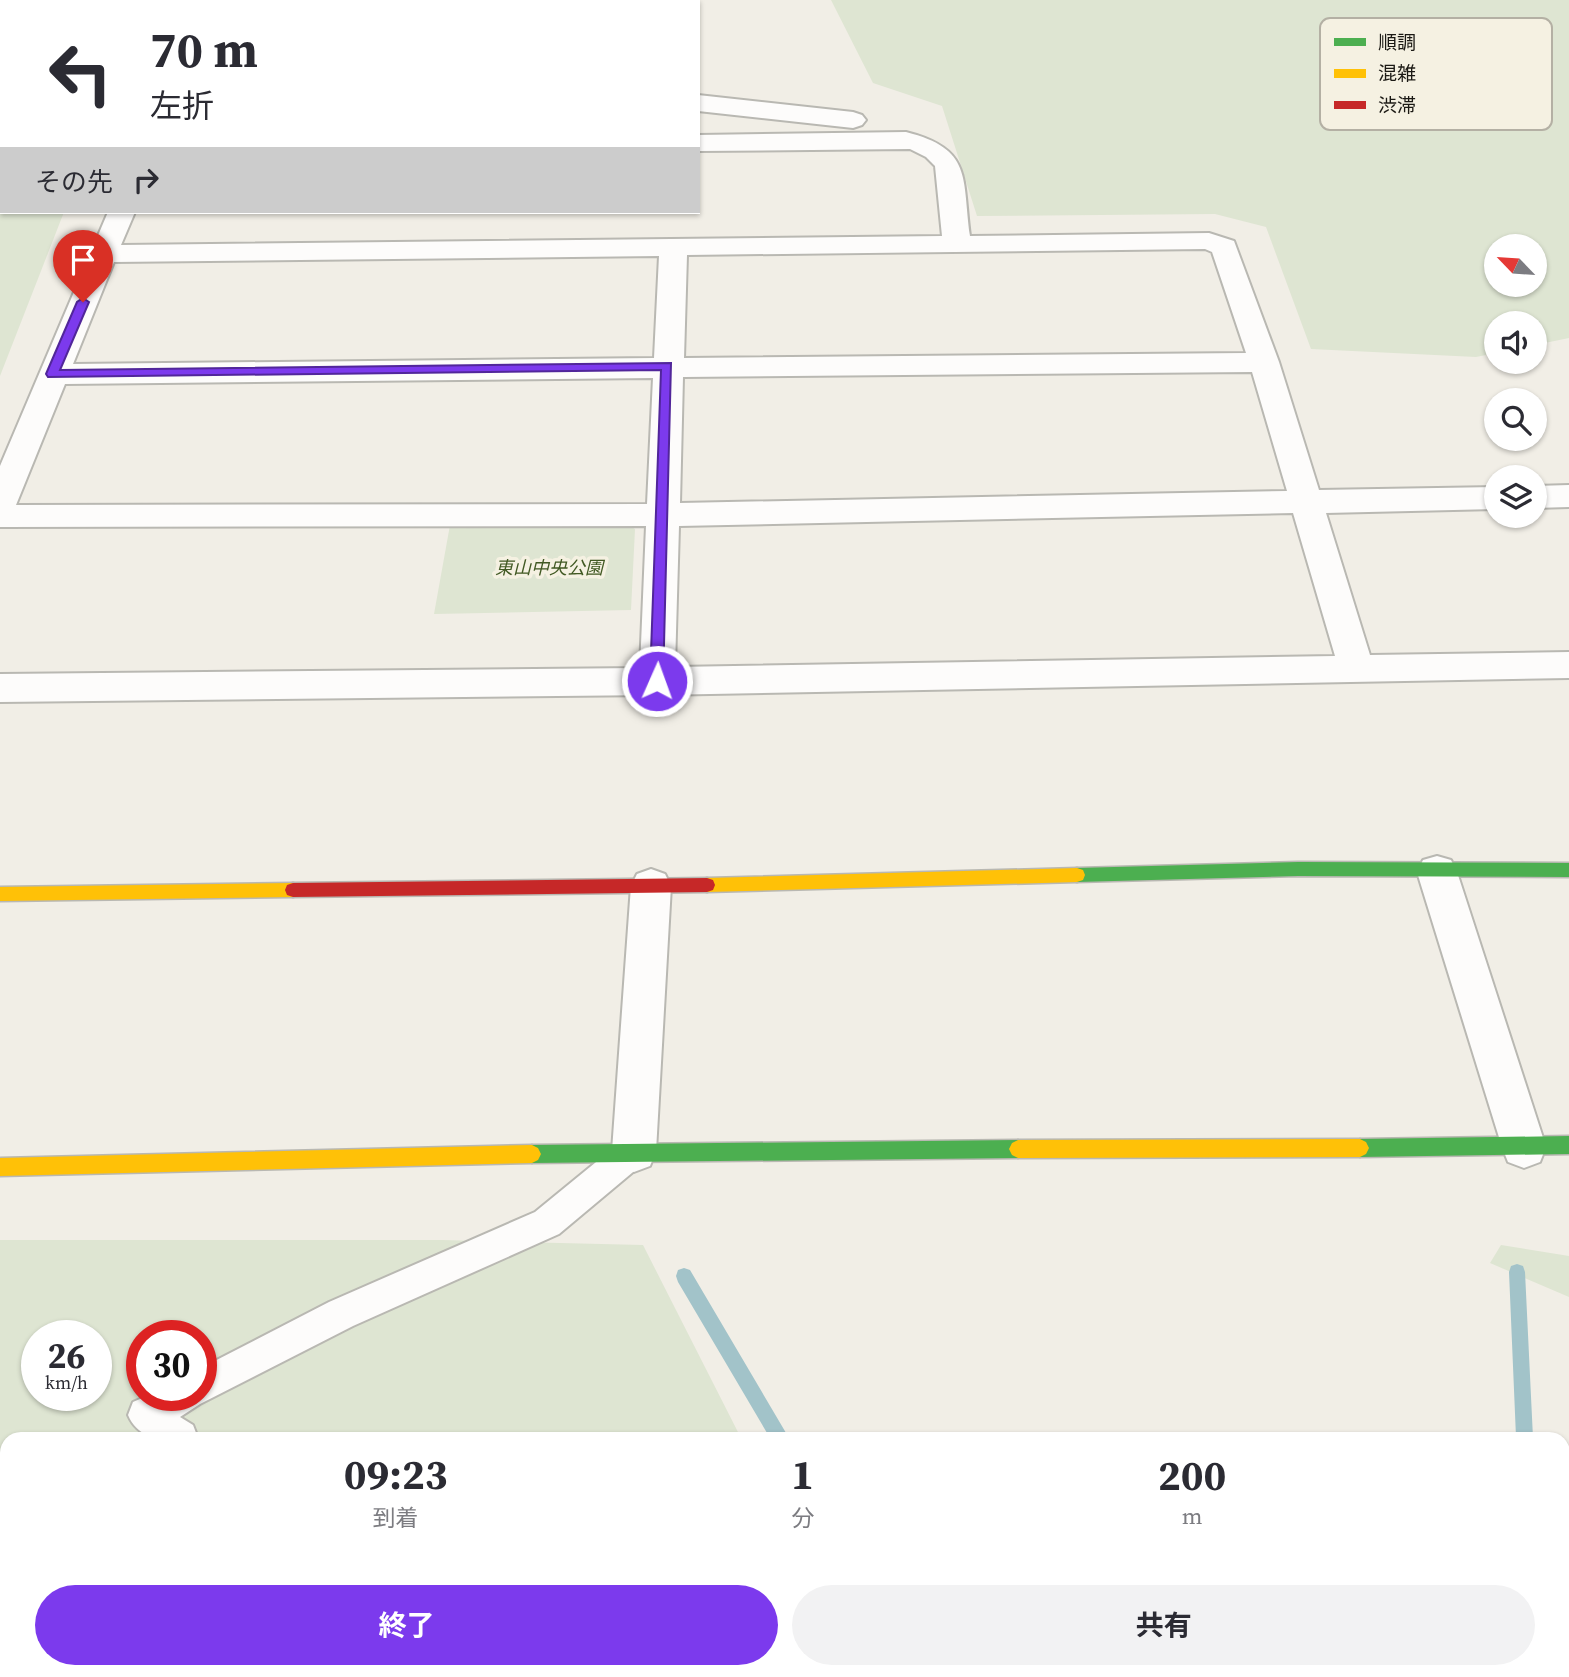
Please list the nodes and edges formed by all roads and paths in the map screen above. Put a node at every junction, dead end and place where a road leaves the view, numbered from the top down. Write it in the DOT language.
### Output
graph roads {
  1 [pos="700,103"];
  2 [pos="906,140"];
  3 [pos="700,142"];
  4 [pos="120,214"];
  5 [pos="957,244"];
  6 [pos="673,248"];
  7 [pos="104,254"];
  8 [pos="1264,362"];
  9 [pos="667,366"];
  10 [pos="52,374"];
  11 [pos="1569,496"];
  12 [pos="1547,497"];
  13 [pos="1484,498"];
  14 [pos="1305,501"];
  15 [pos="0,504"];
  16 [pos="663,515"];
  17 [pos="0,516"];
  18 [pos="1569,664"];
  19 [pos="1356,667"];
  20 [pos="657,681"];
  21 [pos="0,688"];
  22 [pos="1569,870"];
  23 [pos="1437,872"];
  24 [pos="651,886"];
  25 [pos="0,894"];
  26 [pos="1569,1144"];
  27 [pos="1524,1147"];
  28 [pos="635,1151"];
  29 [pos="0,1167"];
  30 [pos="217,1379"];
  31 [pos="154,1411"];
  32 [pos="171,1432"];
  1 -- 2 [label="street"];
  2 -- 3 [label="street"];
  2 -- 5 [label="street"];
  4 -- 7 [label="street"];
  5 -- 6 [label="street"];
  5 -- 8 [label="street"];
  6 -- 7 [label="street"];
  6 -- 9 [label="street"];
  7 -- 10 [label="street"];
  8 -- 9 [label="street"];
  8 -- 14 [label="street"];
  9 -- 10 [label="street"];
  9 -- 16 [label="street"];
  10 -- 15 [label="street"];
  11 -- 12 [label="street"];
  13 -- 14 [label="street"];
  14 -- 16 [label="street"];
  14 -- 19 [label="street"];
  16 -- 17 [label="street"];
  16 -- 20 [label="street"];
  18 -- 19 [label="street"];
  19 -- 20 [label="street"];
  20 -- 21 [label="street"];
  22 -- 23 [label="street"];
  23 -- 24 [label="street"];
  23 -- 27 [label="street"];
  24 -- 25 [label="street"];
  24 -- 28 [label="street"];
  26 -- 27 [label="street"];
  27 -- 28 [label="street"];
  28 -- 29 [label="street"];
  28 -- 30 [label="lane"];
  31 -- 32 [label="lane"];
}
